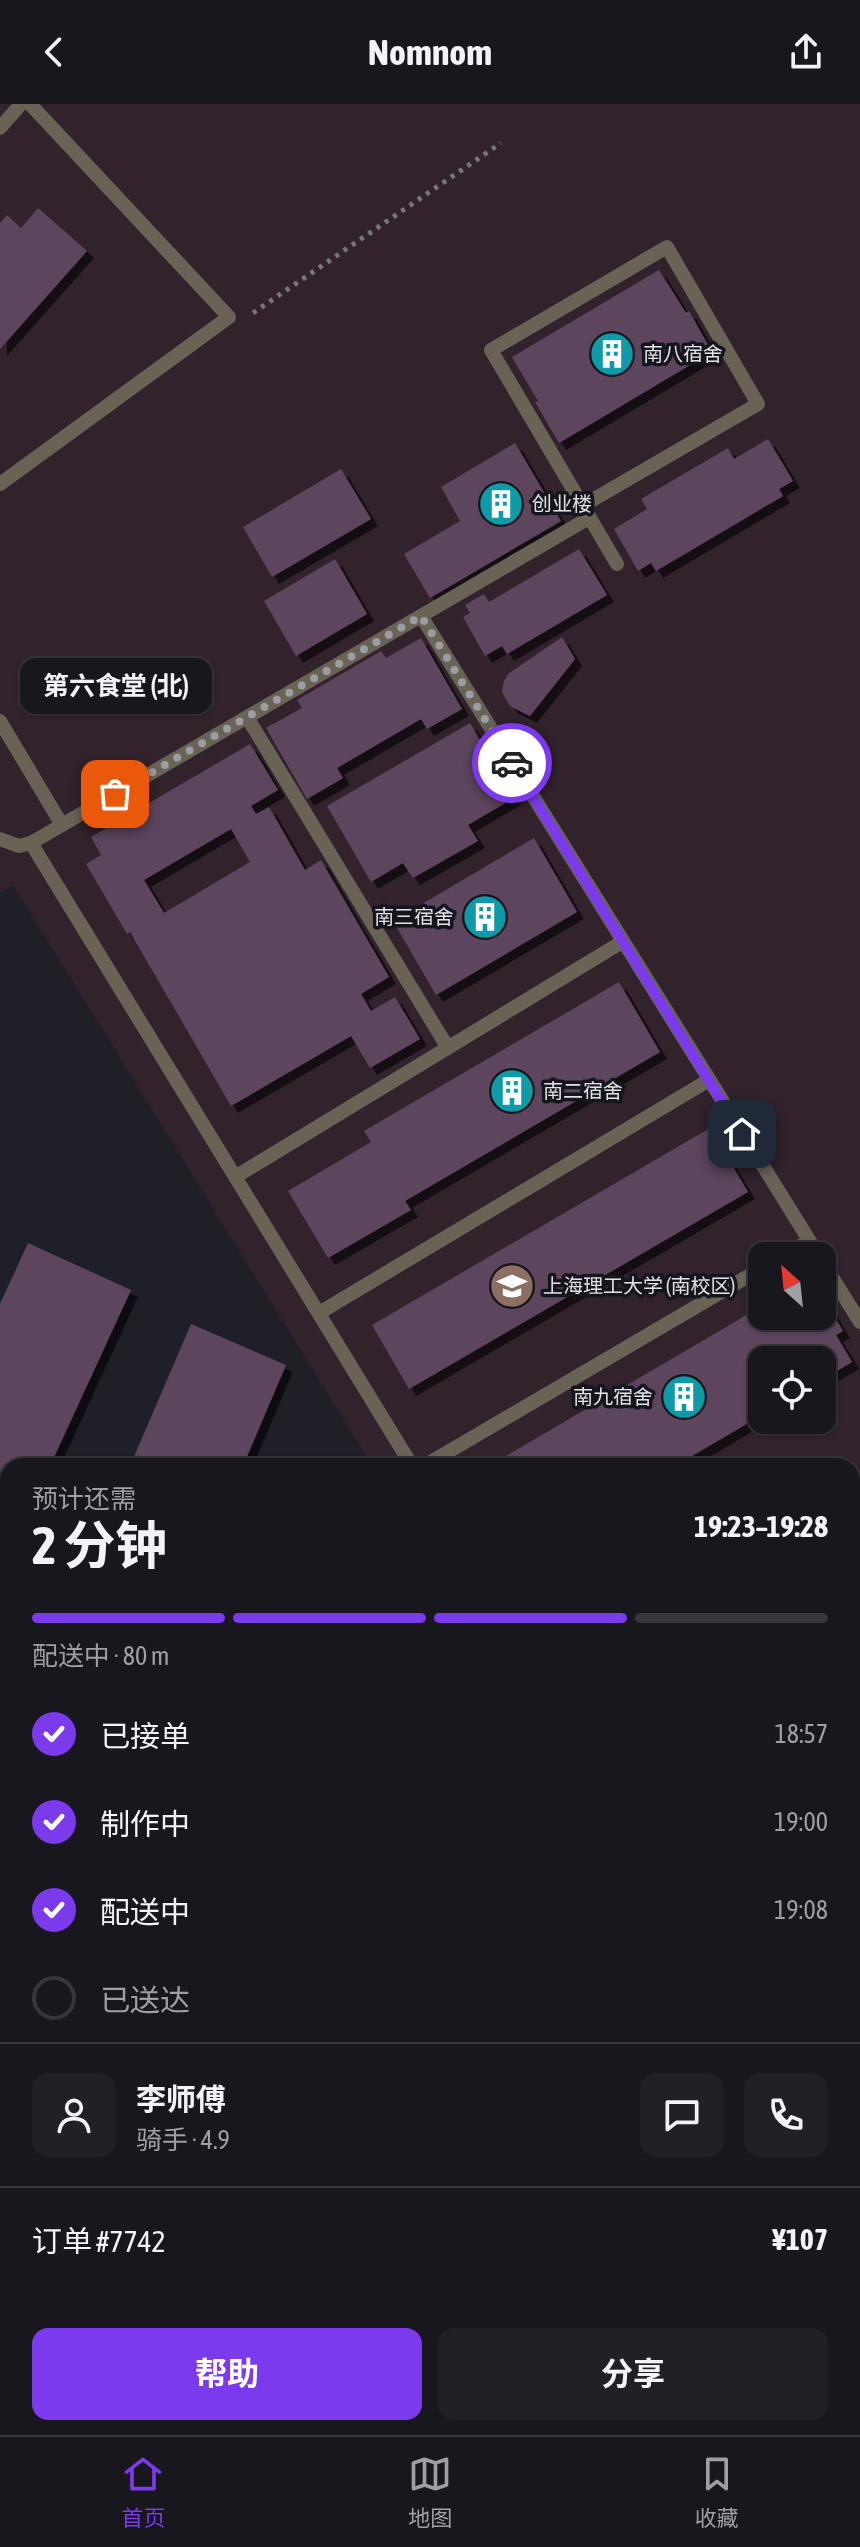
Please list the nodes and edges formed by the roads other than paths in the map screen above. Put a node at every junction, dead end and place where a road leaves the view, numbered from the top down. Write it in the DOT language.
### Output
graph roads {
  1 [pos="21,104"];
  2 [pos="30,104"];
  3 [pos="0,128"];
  4 [pos="0,484"];
  5 [pos="586,512"];
  6 [pos="617,564"];
  7 [pos="421,616"];
  8 [pos="247,717"];
  9 [pos="0,721"];
  10 [pos="62,825"];
  11 [pos="0,839"];
  12 [pos="31,843"];
  13 [pos="622,942"];
  14 [pos="448,1048"];
  15 [pos="709,1080"];
  16 [pos="235,1177"];
  17 [pos="809,1241"];
  18 [pos="748,1276"];
  19 [pos="836,1283"];
  20 [pos="319,1313"];
  21 [pos="860,1322"];
  22 [pos="407,1458"];
  23 [pos="438,1458"];
  1 -- 3 [label="lane"];
  2 -- 4 [label="lane"];
  5 -- 5 [label="lane"];
  5 -- 6 [label="lane"];
  5 -- 7 [label="lane"];
  7 -- 8 [label="lane"];
  7 -- 13 [label="lane"];
  8 -- 10 [label="lane"];
  8 -- 14 [label="lane"];
  9 -- 10 [label="lane"];
  10 -- 12 [label="lane"];
  11 -- 12 [label="lane"];
  12 -- 16 [label="lane"];
  13 -- 14 [label="lane"];
  13 -- 15 [label="lane"];
  14 -- 16 [label="lane"];
  15 -- 17 [label="lane"];
  15 -- 20 [label="lane"];
  16 -- 20 [label="lane"];
  18 -- 23 [label="lane"];
  19 -- 21 [label="lane"];
  20 -- 22 [label="lane"];
}
